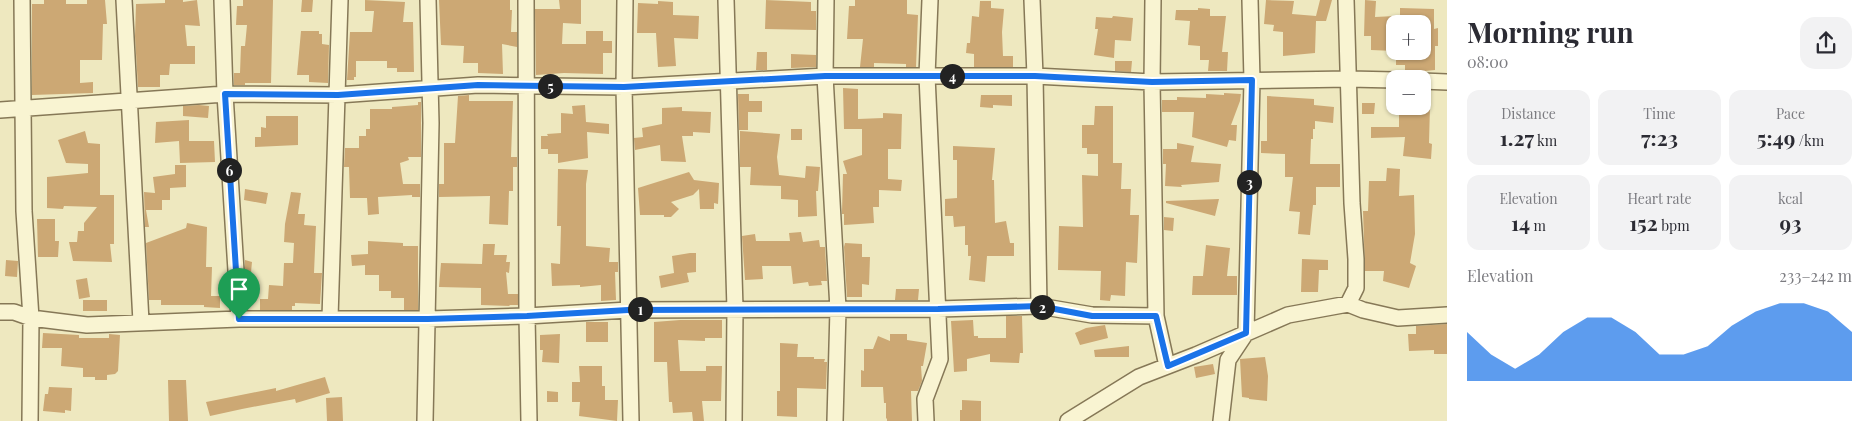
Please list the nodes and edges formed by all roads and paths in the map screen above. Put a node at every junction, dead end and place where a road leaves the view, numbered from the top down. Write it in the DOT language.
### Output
graph roads {
  1 [pos="22,0"];
  2 [pos="124,0"];
  3 [pos="222,0"];
  4 [pos="340,0"];
  5 [pos="428,0"];
  6 [pos="526,0"];
  7 [pos="625,0"];
  8 [pos="726,0"];
  9 [pos="826,0"];
  10 [pos="930,0"];
  11 [pos="1032,0"];
  12 [pos="1153,0"];
  13 [pos="1250,0"];
  14 [pos="1346,0"];
  15 [pos="825,76"];
  16 [pos="927,76"];
  17 [pos="1035,76"];
  18 [pos="1349,79"];
  19 [pos="1252,80"];
  20 [pos="1386,80"];
  21 [pos="728,81"];
  22 [pos="1431,81"];
  23 [pos="1152,82"];
  24 [pos="1447,82"];
  25 [pos="525,86"];
  26 [pos="624,87"];
  27 [pos="430,88"];
  28 [pos="225,94"];
  29 [pos="338,95"];
  30 [pos="22,108"];
  31 [pos="0,110"];
  32 [pos="1348,304"];
  33 [pos="1039,306"];
  34 [pos="735,309"];
  35 [pos="838,309"];
  36 [pos="938,309"];
  37 [pos="628,310"];
  38 [pos="0,312"];
  39 [pos="1447,315"];
  40 [pos="527,316"];
  41 [pos="1156,316"];
  42 [pos="31,318"];
  43 [pos="330,318"];
  44 [pos="239,319"];
  45 [pos="428,319"];
  46 [pos="141,322"];
  47 [pos="1246,333"];
  48 [pos="1168,366"];
  49 [pos="30,421"];
  50 [pos="426,421"];
  51 [pos="529,421"];
  52 [pos="631,421"];
  53 [pos="734,421"];
  54 [pos="836,421"];
  55 [pos="926,421"];
  56 [pos="1068,421"];
  57 [pos="1221,421"];
  1 -- 30 [label="street"];
  2 -- 46 [label="street"];
  3 -- 28 [label="street"];
  4 -- 29 [label="street"];
  5 -- 27 [label="street"];
  6 -- 25 [label="street"];
  7 -- 26 [label="street"];
  8 -- 21 [label="street"];
  9 -- 15 [label="street"];
  10 -- 16 [label="street"];
  11 -- 17 [label="street"];
  12 -- 23 [label="street"];
  13 -- 19 [label="street"];
  14 -- 18 [label="street"];
  15 -- 16 [label="street"];
  15 -- 21 [label="street"];
  15 -- 35 [label="street"];
  16 -- 17 [label="street"];
  16 -- 36 [label="street"];
  17 -- 23 [label="street"];
  17 -- 33 [label="street"];
  18 -- 19 [label="street"];
  18 -- 20 [label="street"];
  18 -- 32 [label="street"];
  19 -- 23 [label="street"];
  19 -- 47 [label="street"];
  21 -- 26 [label="street"];
  21 -- 34 [label="street"];
  22 -- 24 [label="street"];
  23 -- 41 [label="street"];
  25 -- 26 [label="street"];
  25 -- 27 [label="street"];
  25 -- 40 [label="street"];
  26 -- 37 [label="street"];
  27 -- 29 [label="street"];
  27 -- 45 [label="street"];
  28 -- 29 [label="street"];
  28 -- 30 [label="street"];
  28 -- 44 [label="street"];
  29 -- 43 [label="street"];
  30 -- 31 [label="street"];
  30 -- 42 [label="street"];
  32 -- 39 [label="street"];
  32 -- 47 [label="street"];
  33 -- 36 [label="street"];
  33 -- 41 [label="street"];
  34 -- 35 [label="street"];
  34 -- 37 [label="street"];
  34 -- 53 [label="street"];
  35 -- 36 [label="street"];
  35 -- 54 [label="street"];
  36 -- 55 [label="street"];
  37 -- 40 [label="street"];
  37 -- 52 [label="street"];
  38 -- 42 [label="street"];
  40 -- 45 [label="street"];
  40 -- 51 [label="street"];
  41 -- 48 [label="street"];
  42 -- 46 [label="street"];
  42 -- 49 [label="street"];
  43 -- 44 [label="street"];
  43 -- 45 [label="street"];
  44 -- 46 [label="street"];
  45 -- 50 [label="street"];
  47 -- 48 [label="street"];
  47 -- 57 [label="street"];
  48 -- 56 [label="street"];
}
